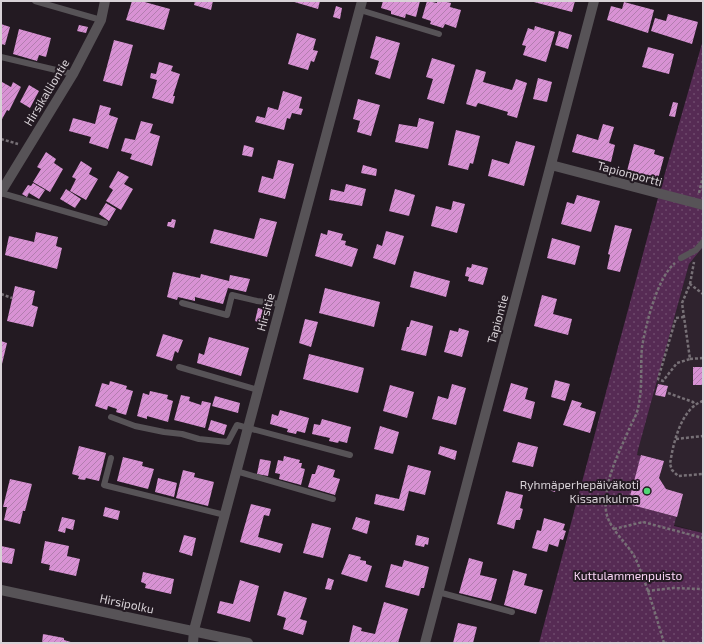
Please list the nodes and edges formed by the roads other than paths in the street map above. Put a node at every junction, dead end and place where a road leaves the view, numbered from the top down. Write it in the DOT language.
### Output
graph roads {
  1 [pos="35,1"];
  2 [pos="105,1"];
  3 [pos="594,1"];
  4 [pos="361,5"];
  5 [pos="101,20"];
  6 [pos="439,34"];
  7 [pos="1,57"];
  8 [pos="73,74"];
  9 [pos="551,165"];
  10 [pos="1,193"];
  11 [pos="700,201"];
  12 [pos="105,223"];
  13 [pos="703,242"];
  14 [pos="681,258"];
  15 [pos="182,303"];
  16 [pos="281,304"];
  17 [pos="179,368"];
  18 [pos="258,390"];
  19 [pos="111,417"];
  20 [pos="248,428"];
  21 [pos="350,455"];
  22 [pos="111,458"];
  23 [pos="236,471"];
  24 [pos="333,499"];
  25 [pos="224,515"];
  26 [pos="1,590"];
  27 [pos="438,592"];
  28 [pos="512,612"];
  29 [pos="194,630"];
  30 [pos="193,643"];
  31 [pos="248,643"];
  32 [pos="425,643"];
  1 -- 5 [label="lane"];
  2 -- 5 [label="street, Hirsikalliontie"];
  3 -- 9 [label="street, Tapiontie"];
  4 -- 6 [label="lane"];
  4 -- 16 [label="street, Hirsitie"];
  5 -- 8 [label="street, Hirsikalliontie"];
  7 -- 8 [label="lane"];
  8 -- 10 [label="street, Hirsikalliontie"];
  9 -- 11 [label="street, Tapionportti"];
  9 -- 27 [label="street, Tapiontie"];
  10 -- 12 [label="lane"];
  13 -- 14 [label="lane"];
  15 -- 16 [label="lane"];
  16 -- 18 [label="street, Hirsitie"];
  17 -- 18 [label="lane"];
  18 -- 20 [label="street, Hirsitie"];
  19 -- 20 [label="lane"];
  20 -- 21 [label="lane"];
  20 -- 23 [label="street, Hirsitie"];
  22 -- 25 [label="lane"];
  23 -- 24 [label="lane"];
  23 -- 25 [label="street, Hirsitie"];
  25 -- 29 [label="street, Hirsitie"];
  26 -- 29 [label="street, Hirsipolku"];
  27 -- 28 [label="lane"];
  27 -- 32 [label="street, Tapiontie"];
  29 -- 30 [label="street, Hirsitie"];
  29 -- 31 [label="street, Hirsipolku"];
}
